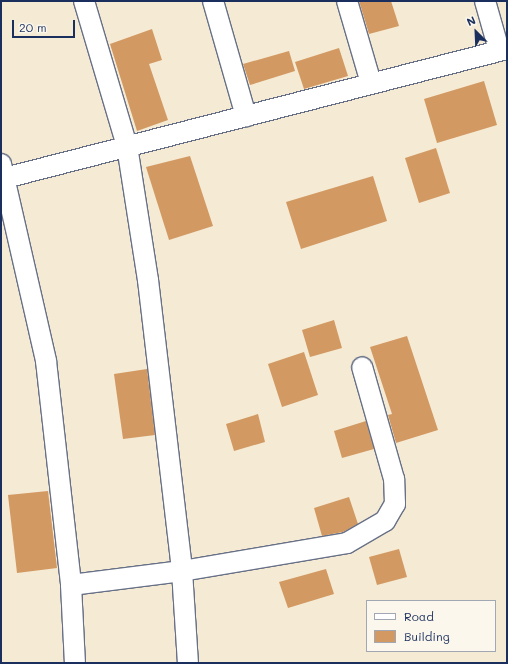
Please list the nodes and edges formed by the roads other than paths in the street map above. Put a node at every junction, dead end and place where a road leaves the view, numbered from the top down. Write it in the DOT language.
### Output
graph roads {
  1 [pos="84,1"];
  2 [pos="213,1"];
  3 [pos="348,1"];
  4 [pos="485,1"];
  5 [pos="503,50"];
  6 [pos="371,83"];
  7 [pos="246,116"];
  8 [pos="127,146"];
  9 [pos="2,174"];
  10 [pos="362,367"];
  11 [pos="182,571"];
  12 [pos="71,585"];
  13 [pos="76,663"];
  14 [pos="188,663"];
  1 -- 8 [label="street"];
  2 -- 7 [label="street"];
  3 -- 6 [label="street"];
  4 -- 5 [label="street"];
  5 -- 6 [label="street"];
  6 -- 7 [label="street"];
  7 -- 8 [label="street"];
  8 -- 9 [label="street"];
  8 -- 11 [label="street"];
  9 -- 12 [label="street"];
  10 -- 11 [label="street"];
  11 -- 12 [label="street"];
  11 -- 14 [label="street"];
  12 -- 13 [label="street"];
}
